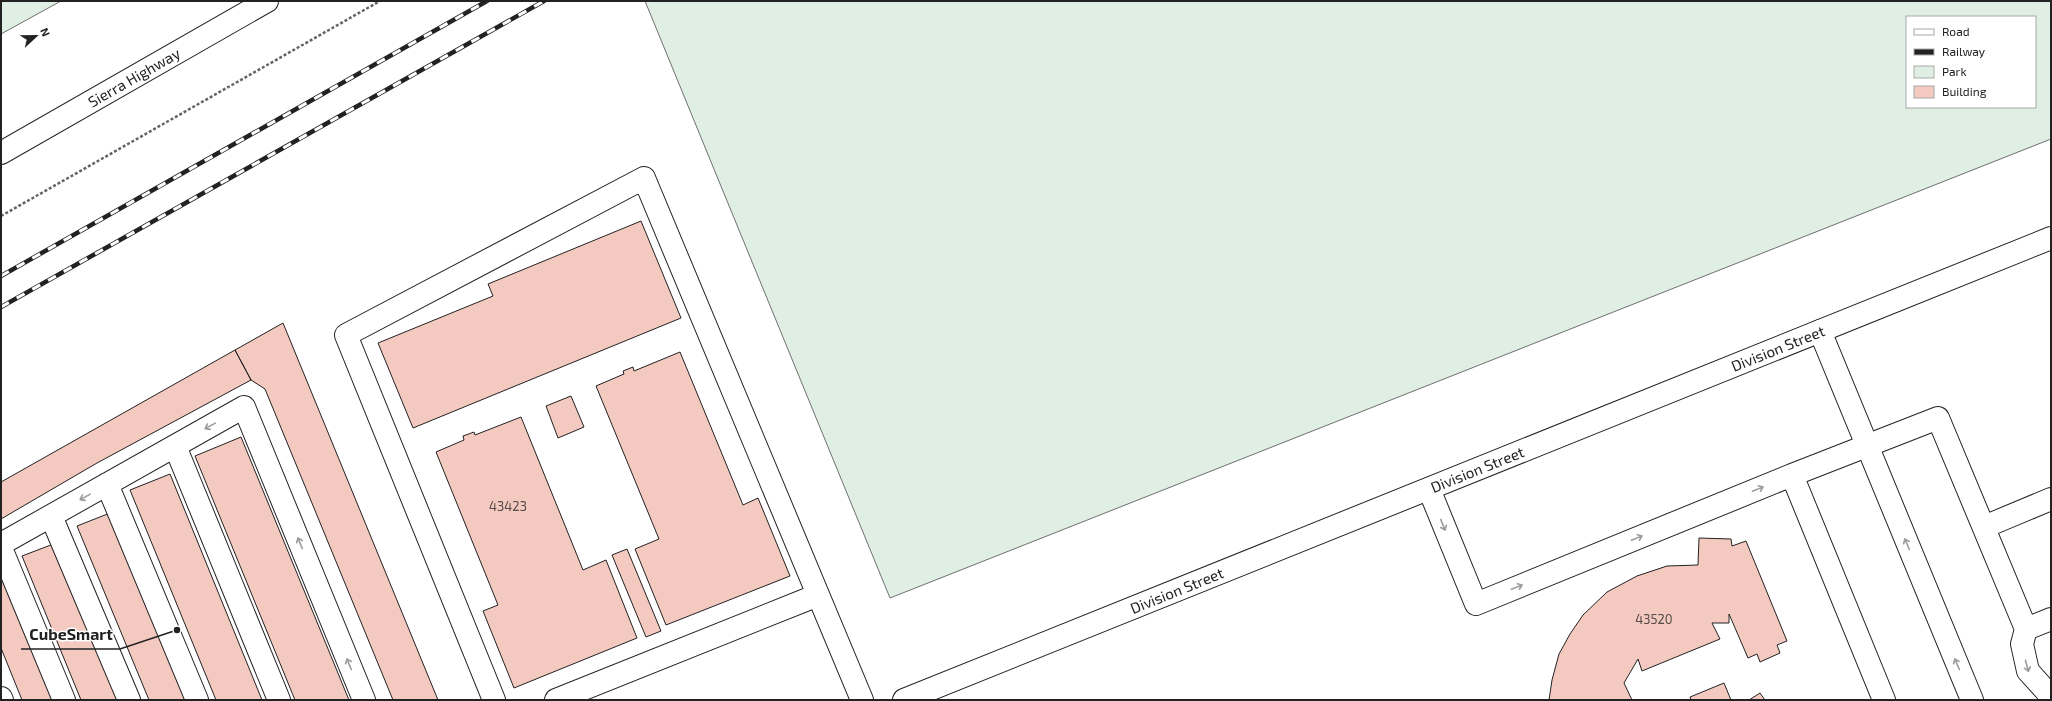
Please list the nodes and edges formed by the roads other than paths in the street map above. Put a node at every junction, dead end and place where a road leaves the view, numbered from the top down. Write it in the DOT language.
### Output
graph roads {
  1 [pos="267,1"];
  2 [pos="1,153"];
  3 [pos="2051,238"];
  4 [pos="1820,331"];
  5 [pos="1866,445"];
  6 [pos="175,446"];
  7 [pos="1792,475"];
  8 [pos="107,484"];
  9 [pos="1429,488"];
  10 [pos="2051,499"];
  11 [pos="51,516"];
  12 [pos="1984,527"];
  13 [pos="1,544"];
  14 [pos="1,548"];
  15 [pos="818,594"];
  16 [pos="2051,619"];
  17 [pos="2026,629"];
  18 [pos="2051,692"];
  19 [pos="64,700"];
  20 [pos="129,700"];
  21 [pos="197,700"];
  22 [pos="279,700"];
  23 [pos="364,700"];
  24 [pos="494,700"];
  25 [pos="556,700"];
  26 [pos="862,700"];
  27 [pos="904,700"];
  28 [pos="1884,700"];
  29 [pos="1972,700"];
  1 -- 2 [label="main road, Sierra Highway"];
  3 -- 4 [label="main road, Division Street"];
  4 -- 5 [label="main road"];
  4 -- 9 [label="main road, Division Street"];
  5 -- 7 [label="main road"];
  5 -- 12 [label="main road"];
  29 -- 5 [label="main road, one-way"];
  6 -- 8 [label="main road"];
  6 -- 22 [label="main road"];
  23 -- 6 [label="main road, one-way"];
  9 -- 7 [label="main road, one-way"];
  7 -- 28 [label="main road"];
  8 -- 11 [label="main road, one-way"];
  8 -- 21 [label="main road"];
  9 -- 27 [label="main road, Division Street"];
  10 -- 12 [label="main road"];
  11 -- 13 [label="main road"];
  11 -- 20 [label="main road"];
  12 -- 17 [label="main road"];
  14 -- 19 [label="main road"];
  15 -- 24 [label="main road"];
  15 -- 25 [label="main road"];
  15 -- 26 [label="main road"];
  16 -- 17 [label="main road"];
  17 -- 18 [label="main road, one-way"];
}
